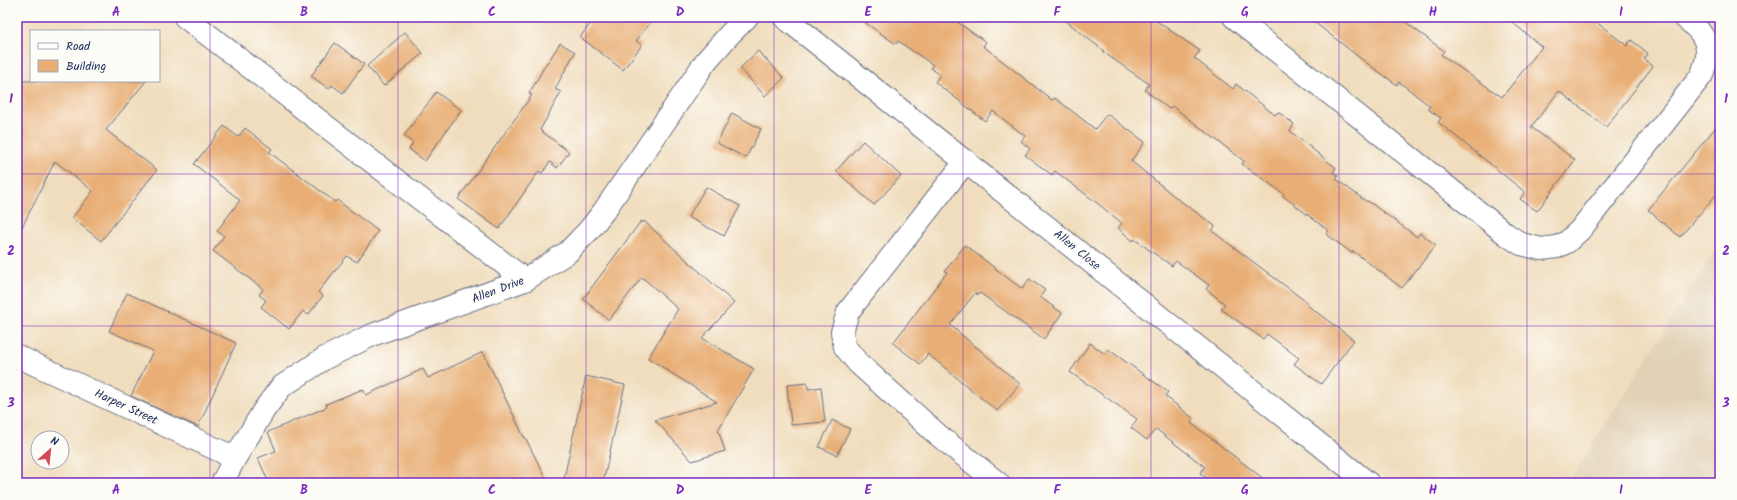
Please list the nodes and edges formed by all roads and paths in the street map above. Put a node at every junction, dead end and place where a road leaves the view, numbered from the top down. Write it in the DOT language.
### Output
graph roads {
  1 [pos="185,17"];
  2 [pos="747,17"];
  3 [pos="784,17"];
  4 [pos="1234,17"];
  5 [pos="1684,17"];
  6 [pos="966,162"];
  7 [pos="525,280"];
  8 [pos="17,356"];
  9 [pos="235,458"];
  10 [pos="222,483"];
  11 [pos="998,483"];
  12 [pos="1368,483"];
  1 -- 7 [label="street"];
  2 -- 7 [label="street, Allen Drive"];
  3 -- 6 [label="street, Allen Close"];
  4 -- 5 [label="street"];
  6 -- 11 [label="street"];
  6 -- 12 [label="street, Allen Close"];
  7 -- 9 [label="street, Allen Drive"];
  8 -- 9 [label="street, Harper Street"];
  9 -- 10 [label="street, Allen Drive"];
}
